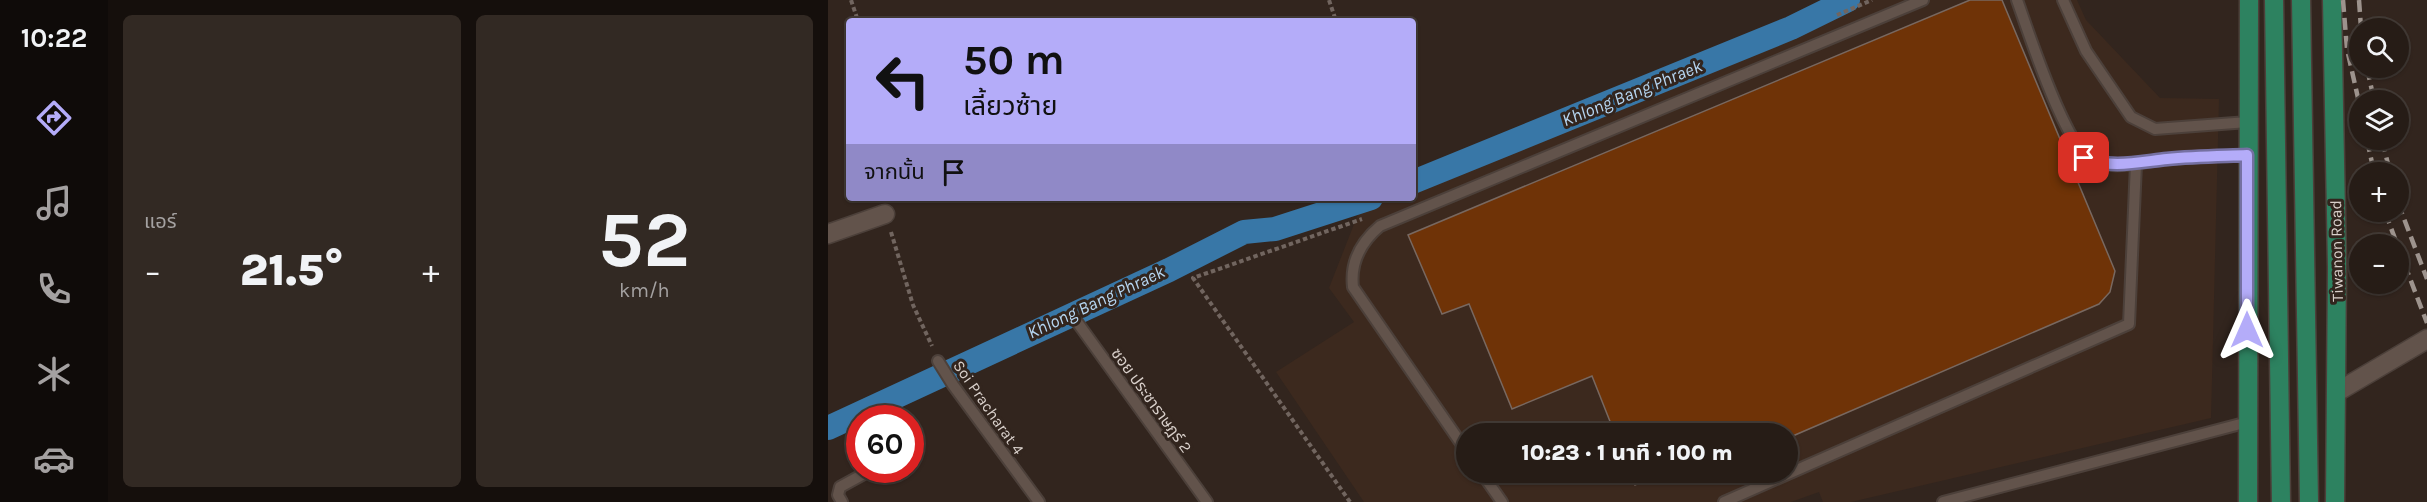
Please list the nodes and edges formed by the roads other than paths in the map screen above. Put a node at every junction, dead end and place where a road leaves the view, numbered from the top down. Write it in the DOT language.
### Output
graph roads {
  1 [pos="1923,0"];
  2 [pos="2017,0"];
  3 [pos="2062,0"];
  4 [pos="2249,0"];
  5 [pos="2274,0"];
  6 [pos="2301,0"];
  7 [pos="2332,0"];
  8 [pos="2248,122"];
  9 [pos="2247,155"];
  10 [pos="2136,164"];
  11 [pos="885,214"];
  12 [pos="828,234"];
  13 [pos="1072,315"];
  14 [pos="2427,339"];
  15 [pos="938,361"];
  16 [pos="2337,392"];
  17 [pos="2248,422"];
  18 [pos="1456,436"];
  19 [pos="848,483"];
  20 [pos="1489,483"];
  21 [pos="842,502"];
  22 [pos="1039,502"];
  23 [pos="1207,502"];
  24 [pos="1502,502"];
  25 [pos="1724,502"];
  26 [pos="1943,502"];
  27 [pos="2248,502"];
  28 [pos="2281,502"];
  29 [pos="2309,502"];
  30 [pos="2335,502"];
  1 -- 18 [label="lane"];
  2 -- 10 [label="lane"];
  3 -- 8 [label="lane"];
  4 -- 8 [label="main road"];
  5 -- 28 [label="main road"];
  6 -- 29 [label="main road, Tiwanon Road"];
  7 -- 16 [label="main road, Tiwanon Road"];
  8 -- 9 [label="main road"];
  9 -- 10 [label="lane"];
  9 -- 17 [label="main road"];
  10 -- 25 [label="lane"];
  11 -- 12 [label="street"];
  13 -- 23 [label="lane, ซอย ประชาราษฎร์ 2"];
  14 -- 16 [label="street"];
  15 -- 22 [label="lane, Soi Pracharat 4"];
  16 -- 30 [label="main road, Tiwanon Road"];
  17 -- 26 [label="lane"];
  17 -- 27 [label="main road"];
  19 -- 21 [label="lane"];
  20 -- 24 [label="lane"];
}
